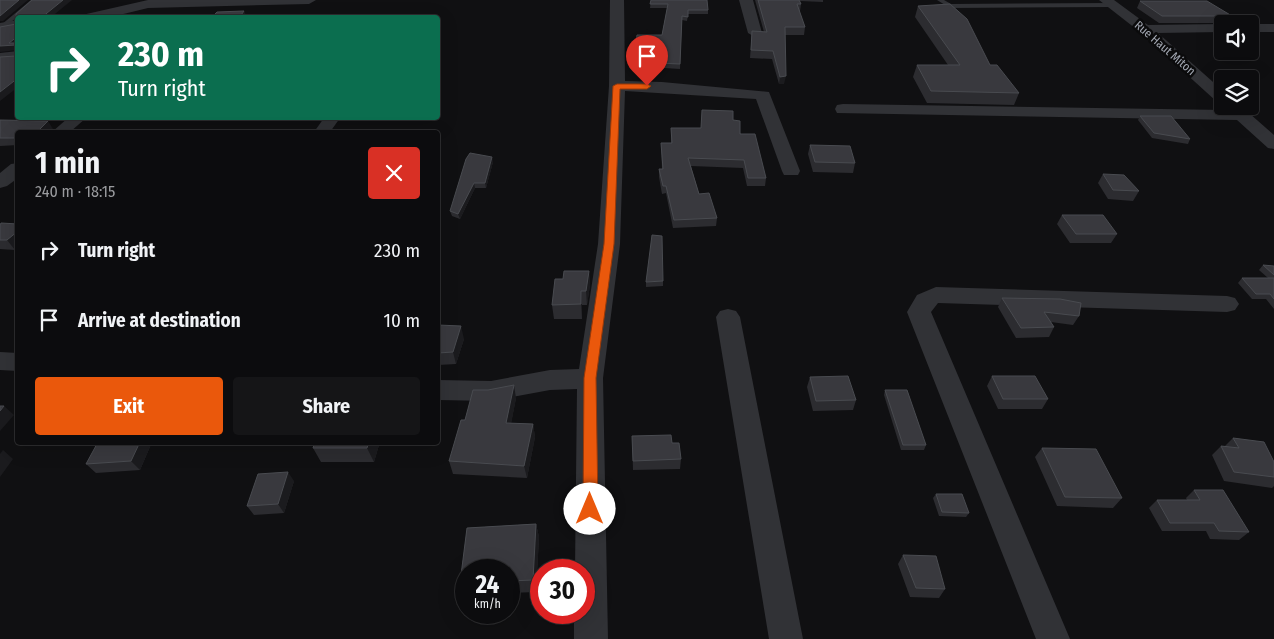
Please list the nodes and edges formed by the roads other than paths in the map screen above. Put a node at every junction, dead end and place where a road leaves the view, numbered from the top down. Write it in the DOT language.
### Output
graph roads {
  1 [pos="35,0"];
  2 [pos="309,0"];
  3 [pos="617,0"];
  4 [pos="746,0"];
  5 [pos="940,0"];
  6 [pos="1108,2"];
  7 [pos="15,15"];
  8 [pos="15,15"];
  9 [pos="100,15"];
  10 [pos="15,24"];
  11 [pos="1,26"];
  12 [pos="1214,28"];
  13 [pos="1259,28"];
  14 [pos="1274,28"];
  15 [pos="1145,29"];
  16 [pos="756,32"];
  17 [pos="15,54"];
  18 [pos="0,57"];
  19 [pos="617,86"];
  20 [pos="1214,91"];
  21 [pos="843,110"];
  22 [pos="1214,110"];
  23 [pos="1242,115"];
  24 [pos="75,120"];
  25 [pos="63,130"];
  26 [pos="1274,144"];
  27 [pos="15,170"];
  28 [pos="791,171"];
  29 [pos="0,182"];
  30 [pos="1227,304"];
  31 [pos="728,317"];
  32 [pos="0,361"];
  33 [pos="15,362"];
  34 [pos="590,378"];
  35 [pos="440,390"];
  36 [pos="591,639"];
  37 [pos="786,639"];
  38 [pos="1053,639"];
  1 -- 8 [label="lane"];
  2 -- 9 [label="street"];
  3 -- 19 [label="street"];
  4 -- 16 [label="street"];
  5 -- 6 [label="lane"];
  6 -- 15 [label="street, Rue Haut Miton"];
  7 -- 11 [label="lane"];
  10 -- 11 [label="street"];
  12 -- 15 [label="street"];
  13 -- 14 [label="street"];
  15 -- 20 [label="street, Rue Haut Miton"];
  17 -- 18 [label="street"];
  19 -- 28 [label="street"];
  19 -- 34 [label="street"];
  21 -- 22 [label="street"];
  23 -- 26 [label="street"];
  24 -- 25 [label="street"];
  27 -- 29 [label="street"];
  30 -- 38 [label="street"];
  31 -- 37 [label="street"];
  32 -- 33 [label="street"];
  34 -- 35 [label="street"];
  34 -- 36 [label="street"];
}
